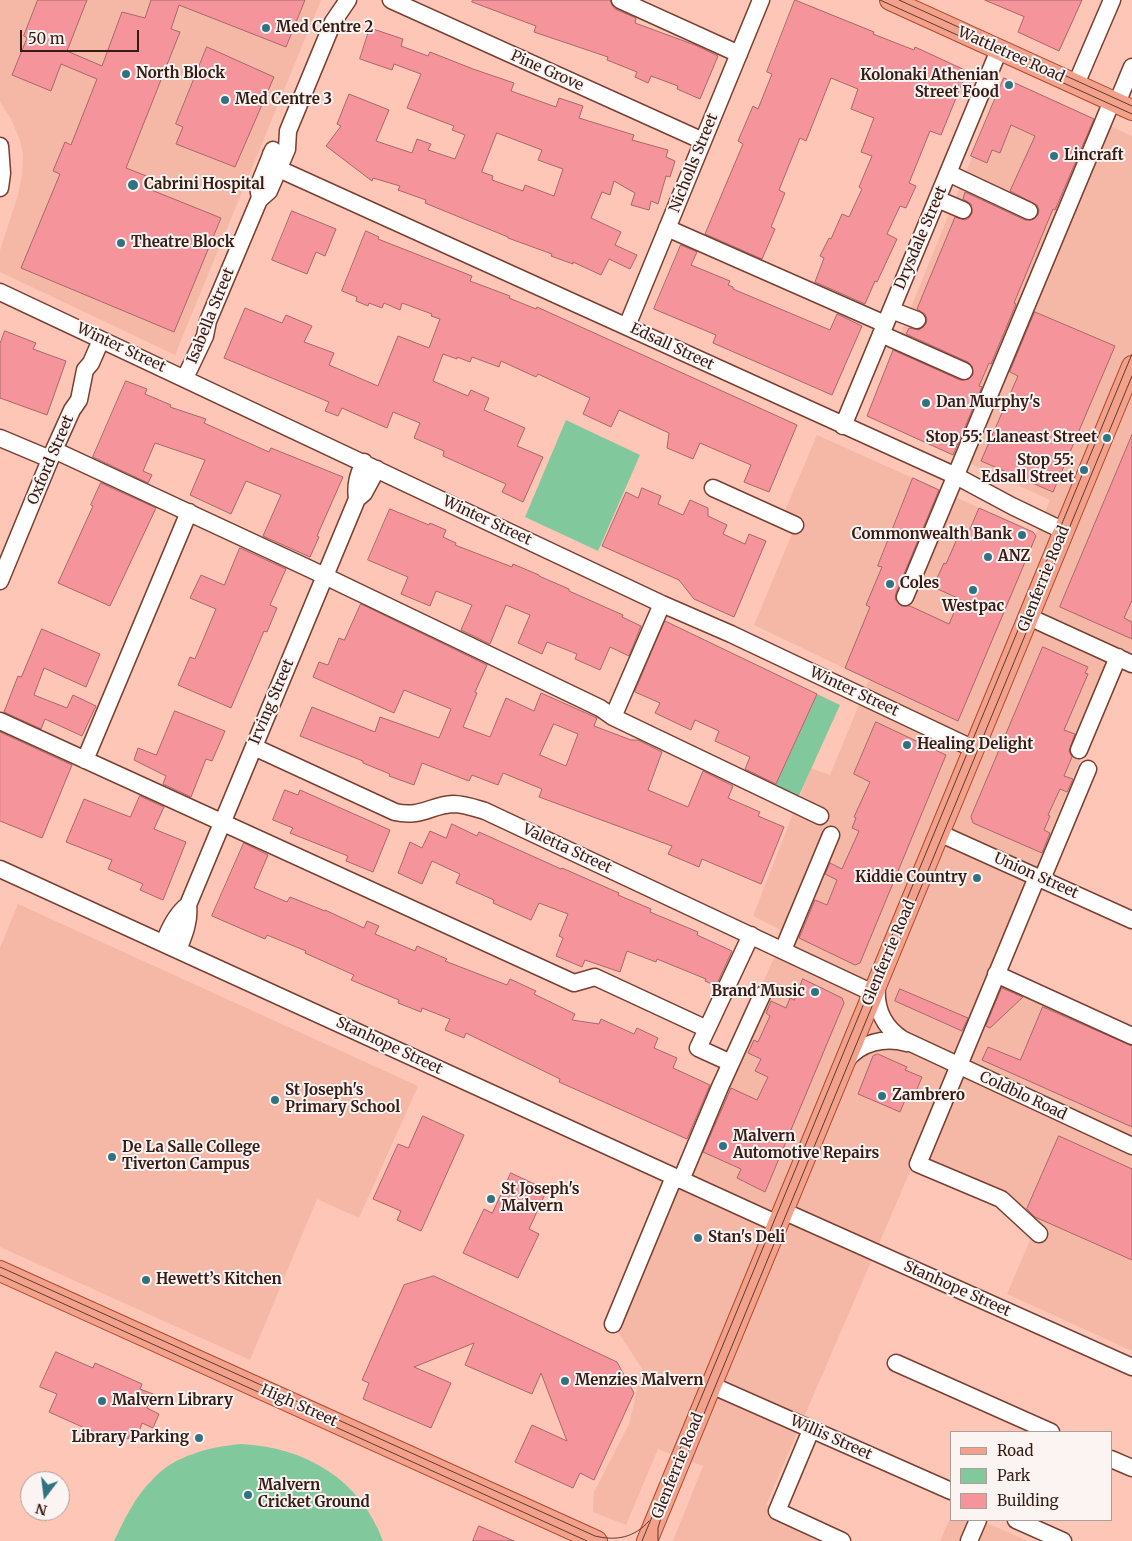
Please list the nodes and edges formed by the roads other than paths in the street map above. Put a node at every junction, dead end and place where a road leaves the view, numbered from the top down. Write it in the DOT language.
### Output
graph roads {
  1 [pos="334,0"];
  2 [pos="348,0"];
  3 [pos="390,0"];
  4 [pos="620,0"];
  5 [pos="761,0"];
  6 [pos="890,0"];
  7 [pos="1112,0"];
  8 [pos="333,22"];
  9 [pos="999,50"];
  10 [pos="739,54"];
  11 [pos="1132,68"];
  12 [pos="1076,84"];
  13 [pos="1120,105"];
  14 [pos="288,131"];
  15 [pos="703,141"];
  16 [pos="0,146"];
  17 [pos="271,154"];
  18 [pos="278,169"];
  19 [pos="948,172"];
  20 [pos="0,188"];
  21 [pos="260,198"];
  22 [pos="937,199"];
  23 [pos="1025,208"];
  24 [pos="963,210"];
  25 [pos="667,228"];
  26 [pos="0,292"];
  27 [pos="917,320"];
  28 [pos="886,323"];
  29 [pos="627,326"];
  30 [pos="101,340"];
  31 [pos="1132,366"];
  32 [pos="959,369"];
  33 [pos="185,378"];
  34 [pos="1128,387"];
  35 [pos="843,426"];
  36 [pos="0,438"];
  37 [pos="52,455"];
  38 [pos="370,466"];
  39 [pos="956,476"];
  40 [pos="713,488"];
  41 [pos="190,512"];
  42 [pos="795,525"];
  43 [pos="1064,531"];
  44 [pos="324,576"];
  45 [pos="0,581"];
  46 [pos="905,597"];
  47 [pos="662,604"];
  48 [pos="1029,616"];
  49 [pos="1125,661"];
  50 [pos="613,718"];
  51 [pos="0,721"];
  52 [pos="254,747"];
  53 [pos="974,749"];
  54 [pos="1079,750"];
  55 [pos="85,760"];
  56 [pos="1088,769"];
  57 [pos="820,816"];
  58 [pos="222,823"];
  59 [pos="939,833"];
  60 [pos="831,835"];
  61 [pos="1,873"];
  62 [pos="1039,878"];
  63 [pos="1132,920"];
  64 [pos="751,935"];
  65 [pos="171,946"];
  66 [pos="783,950"];
  67 [pos="996,974"];
  68 [pos="876,986"];
  69 [pos="762,995"];
  70 [pos="707,1029"];
  71 [pos="1132,1036"];
  72 [pos="914,1046"];
  73 [pos="731,1063"];
  74 [pos="844,1064"];
  75 [pos="958,1065"];
  76 [pos="1132,1146"];
  77 [pos="678,1178"];
  78 [pos="781,1217"];
  79 [pos="1039,1234"];
  80 [pos="0,1271"];
  81 [pos="613,1324"];
  82 [pos="896,1363"];
  83 [pos="1132,1367"];
  84 [pos="711,1385"];
  85 [pos="811,1430"];
  86 [pos="1049,1431"];
  87 [pos="1112,1459"];
  88 [pos="1132,1468"];
  89 [pos="950,1490"];
  90 [pos="978,1521"];
  91 [pos="1018,1521"];
  92 [pos="597,1541"];
  93 [pos="647,1541"];
  94 [pos="842,1541"];
  95 [pos="969,1541"];
  96 [pos="1063,1541"];
  1 -- 8 [label="street, Isabella Street"];
  2 -- 8 [label="street, Isabella Street"];
  3 -- 15 [label="street, Pine Grove"];
  4 -- 10 [label="street"];
  5 -- 10 [label="street, Nicholls Street"];
  6 -- 9 [label="main road, Wattletree Road"];
  7 -- 12 [label="street"];
  8 -- 14 [label="street, Isabella Street"];
  9 -- 12 [label="main road, Wattletree Road"];
  9 -- 19 [label="street, Drysdale Street"];
  10 -- 15 [label="street, Nicholls Street"];
  11 -- 13 [label="street"];
  12 -- 13 [label="main road, Wattletree Road"];
  13 -- 39 [label="street"];
  14 -- 17 [label="street, Isabella Street"];
  14 -- 18 [label="street, Isabella Street"];
  15 -- 25 [label="street, Nicholls Street"];
  16 -- 20 [label="street"];
  17 -- 18 [label="street"];
  17 -- 21 [label="street, Isabella Street"];
  18 -- 21 [label="street, Isabella Street"];
  18 -- 29 [label="street, Edsall Street"];
  19 -- 22 [label="street, Drysdale Street"];
  19 -- 23 [label="street"];
  21 -- 33 [label="street, Isabella Street"];
  22 -- 24 [label="street"];
  22 -- 28 [label="street, Drysdale Street"];
  25 -- 28 [label="street"];
  25 -- 29 [label="street, Nicholls Street"];
  26 -- 30 [label="street, Winter Street"];
  27 -- 28 [label="street"];
  28 -- 32 [label="street"];
  28 -- 35 [label="street, Drysdale Street"];
  29 -- 35 [label="street, Edsall Street"];
  30 -- 33 [label="street, Winter Street"];
  30 -- 37 [label="street, Oxford Street"];
  31 -- 34 [label="main road, Glenferrie Road"];
  33 -- 38 [label="street, Winter Street"];
  34 -- 43 [label="main road, Glenferrie Road"];
  35 -- 39 [label="street, Edsall Street"];
  36 -- 37 [label="street"];
  37 -- 41 [label="street"];
  37 -- 45 [label="street, Oxford Street"];
  38 -- 44 [label="street, Irving Street"];
  38 -- 47 [label="street, Winter Street"];
  39 -- 43 [label="street, Edsall Street"];
  39 -- 46 [label="street"];
  40 -- 42 [label="street"];
  41 -- 44 [label="street"];
  41 -- 55 [label="street"];
  43 -- 48 [label="main road, Glenferrie Road"];
  44 -- 50 [label="street"];
  44 -- 52 [label="street, Irving Street"];
  47 -- 50 [label="street"];
  47 -- 53 [label="street, Winter Street"];
  48 -- 49 [label="street"];
  48 -- 53 [label="main road, Glenferrie Road"];
  49 -- 54 [label="street"];
  50 -- 57 [label="street"];
  51 -- 55 [label="street"];
  52 -- 58 [label="street, Irving Street"];
  52 -- 64 [label="street, Valetta Street"];
  53 -- 59 [label="main road, Glenferrie Road"];
  55 -- 58 [label="street"];
  56 -- 62 [label="street"];
  58 -- 65 [label="street, Irving Street"];
  58 -- 70 [label="street"];
  59 -- 62 [label="street, Union Street"];
  59 -- 68 [label="main road, Glenferrie Road"];
  60 -- 66 [label="street"];
  61 -- 65 [label="street, Stanhope Street"];
  62 -- 63 [label="street, Union Street"];
  62 -- 67 [label="street"];
  64 -- 66 [label="street, Valetta Street"];
  64 -- 70 [label="street"];
  65 -- 77 [label="street, Stanhope Street"];
  66 -- 68 [label="street, Valetta Street"];
  67 -- 71 [label="street"];
  67 -- 75 [label="street"];
  68 -- 72 [label="street, Coldblo Road"];
  68 -- 74 [label="main road, Glenferrie Road"];
  69 -- 73 [label="street"];
  70 -- 73 [label="street"];
  72 -- 74 [label="street, Coldblo Road"];
  72 -- 75 [label="street, Coldblo Road"];
  73 -- 77 [label="street"];
  74 -- 78 [label="main road, Glenferrie Road"];
  75 -- 76 [label="street, Coldblo Road"];
  75 -- 79 [label="street"];
  77 -- 78 [label="street, Stanhope Street"];
  77 -- 81 [label="street"];
  78 -- 83 [label="street, Stanhope Street"];
  78 -- 84 [label="main road, Glenferrie Road"];
  80 -- 92 [label="main road, High Street"];
  82 -- 86 [label="street"];
  84 -- 85 [label="street, Willis Street"];
  84 -- 93 [label="main road, Glenferrie Road"];
  85 -- 89 [label="street, Willis Street"];
  85 -- 94 [label="street"];
  87 -- 88 [label="street"];
  90 -- 95 [label="street"];
  91 -- 96 [label="street"];
}
